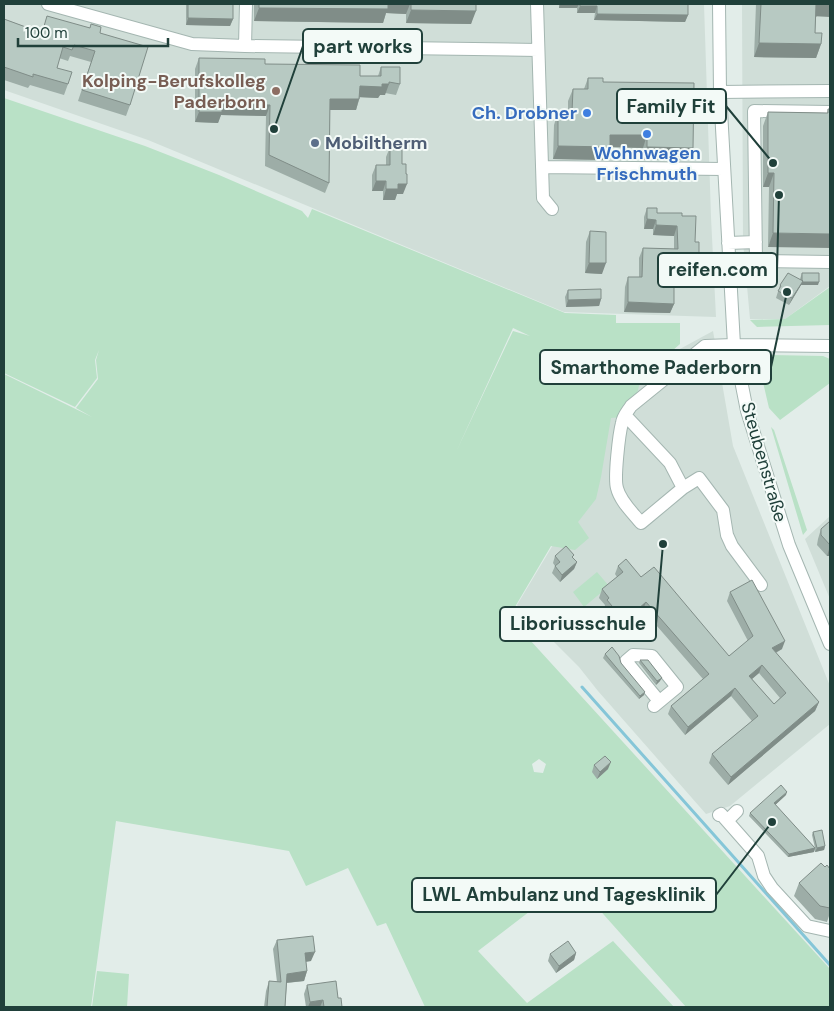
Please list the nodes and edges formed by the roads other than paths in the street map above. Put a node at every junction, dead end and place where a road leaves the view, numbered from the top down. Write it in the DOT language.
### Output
graph roads {
  1 [pos="48,4"];
  2 [pos="246,4"];
  3 [pos="538,4"];
  4 [pos="719,4"];
  5 [pos="245,46"];
  6 [pos="538,50"];
  7 [pos="720,92"];
  8 [pos="785,92"];
  9 [pos="830,92"];
  10 [pos="786,112"];
  11 [pos="830,112"];
  12 [pos="542,168"];
  13 [pos="724,169"];
  14 [pos="552,209"];
  15 [pos="728,242"];
  16 [pos="756,242"];
  17 [pos="830,262"];
  18 [pos="734,344"];
  19 [pos="830,346"];
  20 [pos="625,415"];
  21 [pos="684,488"];
  22 [pos="761,585"];
  23 [pos="830,644"];
  24 [pos="738,811"];
  25 [pos="830,931"];
  1 -- 5 [label="street"];
  2 -- 5 [label="street"];
  3 -- 6 [label="street"];
  4 -- 7 [label="street, Steubenstraße"];
  5 -- 6 [label="street"];
  6 -- 12 [label="street"];
  7 -- 8 [label="street"];
  7 -- 13 [label="street, Steubenstraße"];
  8 -- 9 [label="street"];
  8 -- 10 [label="street"];
  10 -- 11 [label="street"];
  10 -- 16 [label="street"];
  12 -- 13 [label="street"];
  12 -- 14 [label="street"];
  13 -- 15 [label="street, Steubenstraße"];
  15 -- 16 [label="street"];
  15 -- 18 [label="street, Steubenstraße"];
  16 -- 17 [label="street"];
  18 -- 19 [label="street"];
  18 -- 20 [label="street"];
  18 -- 23 [label="street, Steubenstraße"];
  20 -- 21 [label="street"];
  20 -- 21 [label="street"];
  21 -- 22 [label="street"];
  24 -- 25 [label="street"];
}
